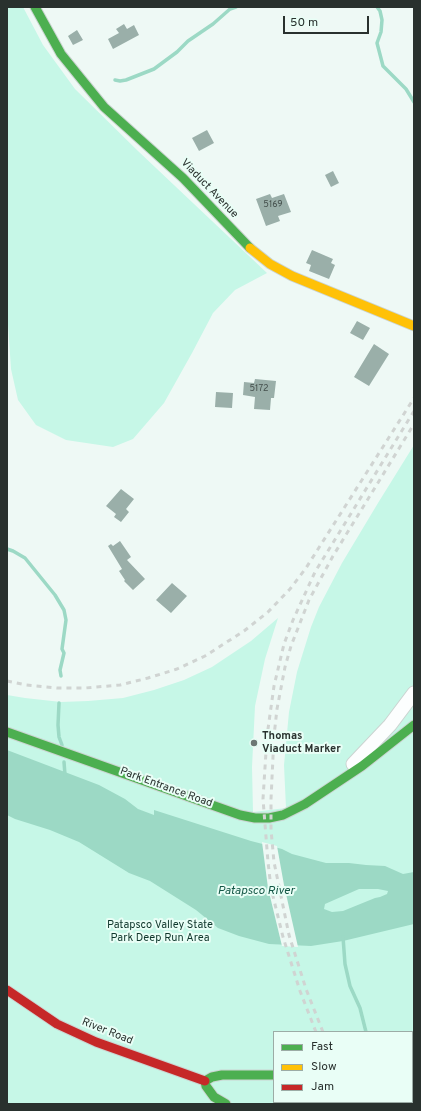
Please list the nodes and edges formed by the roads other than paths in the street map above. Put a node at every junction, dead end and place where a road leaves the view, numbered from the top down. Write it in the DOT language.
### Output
graph roads {
  1 [pos="36,7"];
  2 [pos="414,326"];
  3 [pos="414,693"];
  4 [pos="414,725"];
  5 [pos="7,732"];
  6 [pos="322,793"];
  7 [pos="7,990"];
  8 [pos="273,1076"];
  9 [pos="205,1081"];
  10 [pos="226,1104"];
  1 -- 2 [label="street, Viaduct Avenue"];
  3 -- 6 [label="street, Park Entrance Road"];
  4 -- 6 [label="street, Park Entrance Road"];
  5 -- 6 [label="street, Park Entrance Road"];
  7 -- 9 [label="street, River Road"];
  8 -- 9 [label="street"];
  9 -- 10 [label="street"];
}
